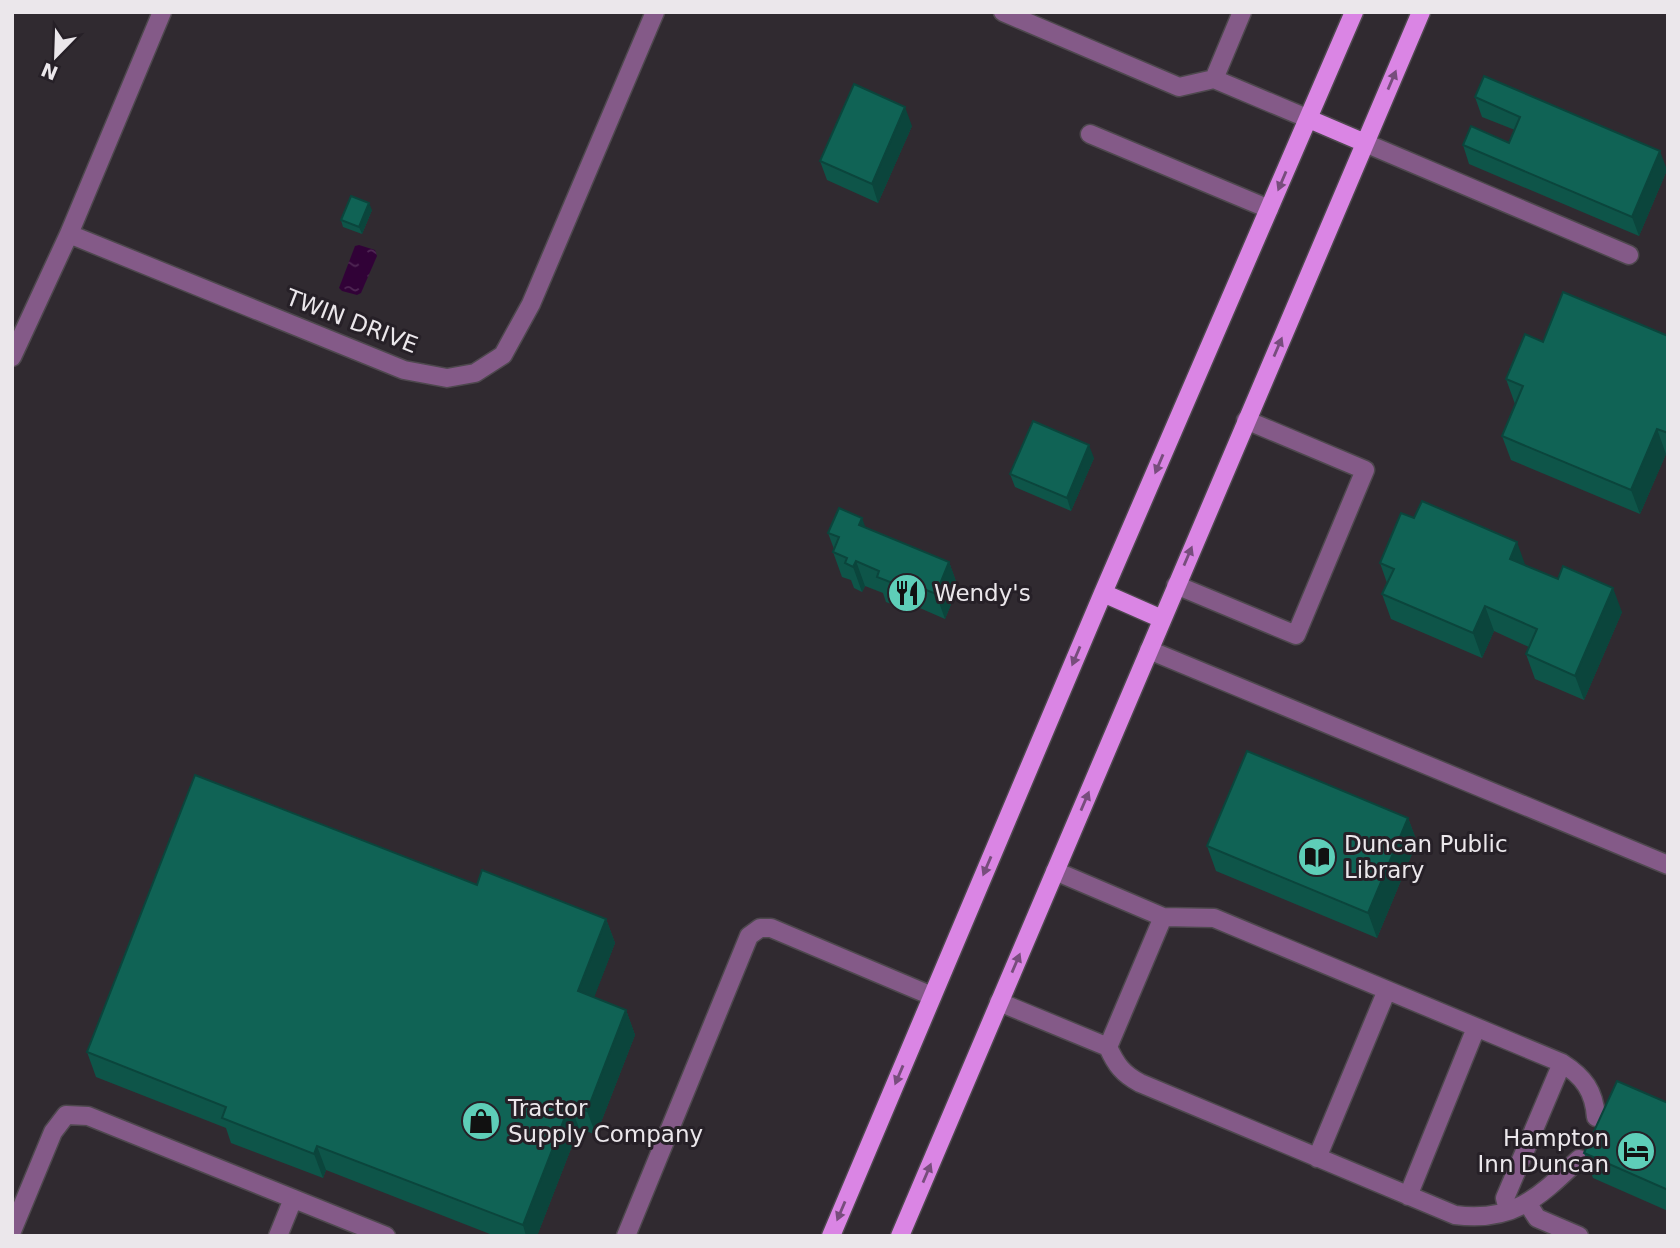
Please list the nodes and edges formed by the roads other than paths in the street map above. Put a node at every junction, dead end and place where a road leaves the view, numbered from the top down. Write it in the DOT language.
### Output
graph roads {
  1 [pos="162,12"];
  2 [pos="655,12"];
  3 [pos="1003,12"];
  4 [pos="1242,12"];
  5 [pos="1354,12"];
  6 [pos="1421,12"];
  7 [pos="1214,79"];
  8 [pos="1309,119"];
  9 [pos="1090,134"];
  10 [pos="1365,143"];
  11 [pos="1269,209"];
  12 [pos="69,234"];
  13 [pos="1629,256"];
  14 [pos="12,357"];
  15 [pos="1247,420"];
  16 [pos="1176,585"];
  17 [pos="1103,593"];
  18 [pos="1162,619"];
  19 [pos="1149,650"];
  20 [pos="1668,865"];
  21 [pos="1055,871"];
  22 [pos="1163,917"];
  23 [pos="1387,990"];
  24 [pos="932,996"];
  25 [pos="999,1002"];
  26 [pos="1476,1028"];
  27 [pos="1108,1047"];
  28 [pos="1562,1063"];
  29 [pos="1596,1117"];
  30 [pos="1317,1157"];
  31 [pos="1579,1159"];
  32 [pos="1408,1196"];
  33 [pos="293,1199"];
  34 [pos="1528,1204"];
  35 [pos="1508,1210"];
  36 [pos="12,1231"];
  37 [pos="278,1236"];
  38 [pos="386,1236"];
  39 [pos="626,1236"];
  40 [pos="831,1236"];
  41 [pos="900,1236"];
  42 [pos="1579,1236"];
  1 -- 12 [label="street"];
  2 -- 12 [label="street, TWIN DRIVE"];
  3 -- 7 [label="street"];
  4 -- 7 [label="street"];
  5 -- 8 [label="main road"];
  10 -- 6 [label="main road, one-way"];
  7 -- 8 [label="street"];
  8 -- 10 [label="main road"];
  8 -- 11 [label="main road, one-way"];
  9 -- 11 [label="street"];
  10 -- 13 [label="street"];
  15 -- 10 [label="main road, one-way"];
  11 -- 17 [label="main road, one-way"];
  12 -- 14 [label="street"];
  16 -- 15 [label="main road, one-way"];
  15 -- 16 [label="street"];
  16 -- 18 [label="main road"];
  17 -- 18 [label="main road"];
  17 -- 24 [label="main road, one-way"];
  18 -- 19 [label="main road"];
  19 -- 20 [label="street"];
  21 -- 19 [label="main road, one-way"];
  21 -- 22 [label="street"];
  25 -- 21 [label="main road, one-way"];
  22 -- 23 [label="street"];
  22 -- 27 [label="street"];
  23 -- 26 [label="street"];
  23 -- 30 [label="street"];
  24 -- 39 [label="street"];
  24 -- 40 [label="main road, one-way"];
  25 -- 27 [label="street"];
  41 -- 25 [label="main road, one-way"];
  26 -- 28 [label="street"];
  26 -- 32 [label="street"];
  27 -- 30 [label="street"];
  28 -- 29 [label="street"];
  28 -- 35 [label="street"];
  30 -- 32 [label="street"];
  31 -- 34 [label="street"];
  32 -- 35 [label="street"];
  33 -- 36 [label="street"];
  33 -- 37 [label="street"];
  33 -- 38 [label="street"];
  34 -- 35 [label="street"];
  34 -- 42 [label="street"];
}
